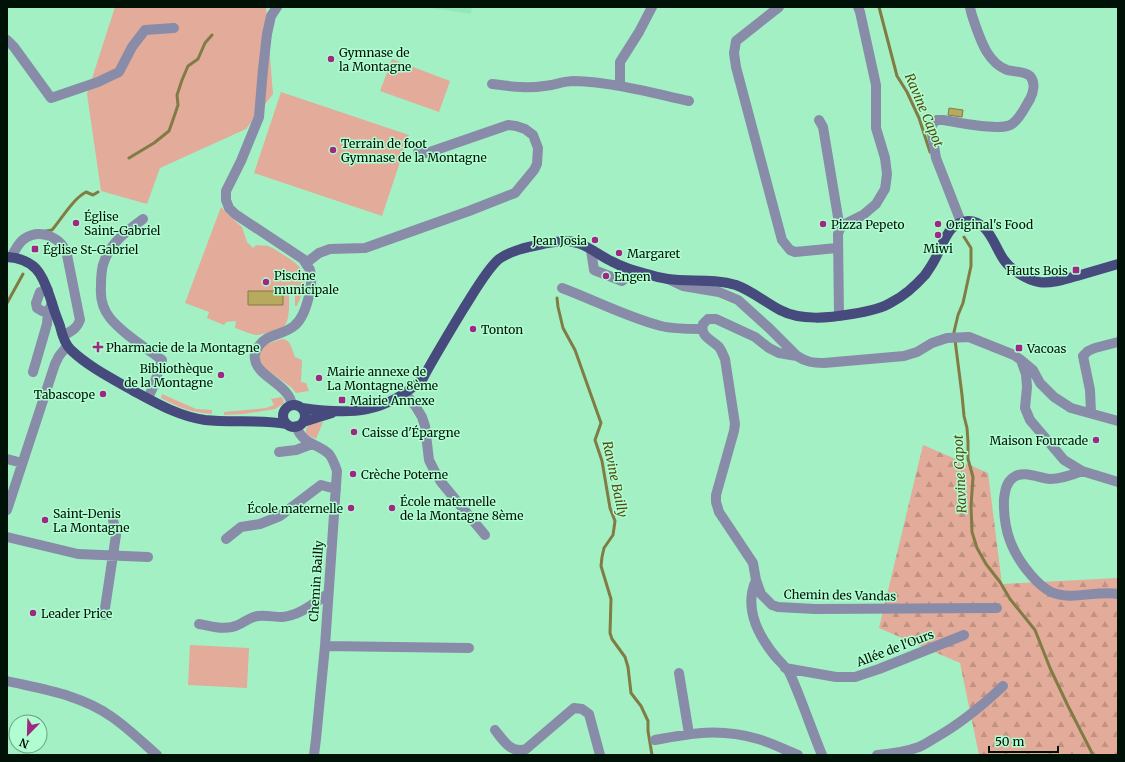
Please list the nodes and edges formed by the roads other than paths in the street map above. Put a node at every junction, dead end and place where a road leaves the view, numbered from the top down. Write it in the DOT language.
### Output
graph roads {
  1 [pos="277,7"];
  2 [pos="652,7"];
  3 [pos="780,7"];
  4 [pos="858,7"];
  5 [pos="970,7"];
  6 [pos="174,28"];
  7 [pos="7,40"];
  8 [pos="492,84"];
  9 [pos="620,86"];
  10 [pos="689,101"];
  11 [pos="819,120"];
  12 [pos="418,152"];
  13 [pos="143,219"];
  14 [pos="962,222"];
  15 [pos="840,229"];
  16 [pos="838,248"];
  17 [pos="591,250"];
  18 [pos="9,257"];
  19 [pos="306,263"];
  20 [pos="1118,264"];
  21 [pos="634,271"];
  22 [pos="668,279"];
  23 [pos="562,288"];
  24 [pos="48,290"];
  25 [pos="50,307"];
  26 [pos="839,316"];
  27 [pos="702,329"];
  28 [pos="63,336"];
  29 [pos="1118,342"];
  30 [pos="68,346"];
  31 [pos="797,356"];
  32 [pos="1022,360"];
  33 [pos="32,372"];
  34 [pos="1040,383"];
  35 [pos="1027,387"];
  36 [pos="405,393"];
  37 [pos="148,398"];
  38 [pos="293,408"];
  39 [pos="337,412"];
  40 [pos="1091,414"];
  41 [pos="252,420"];
  42 [pos="1118,421"];
  43 [pos="295,424"];
  44 [pos="312,444"];
  45 [pos="279,452"];
  46 [pos="7,459"];
  47 [pos="22,463"];
  48 [pos="1082,471"];
  49 [pos="1118,482"];
  50 [pos="336,489"];
  51 [pos="7,510"];
  52 [pos="112,514"];
  53 [pos="484,535"];
  54 [pos="7,537"];
  55 [pos="226,539"];
  56 [pos="113,556"];
  57 [pos="148,557"];
  58 [pos="756,580"];
  59 [pos="328,594"];
  60 [pos="1118,594"];
  61 [pos="997,608"];
  62 [pos="104,615"];
  63 [pos="199,624"];
  64 [pos="964,635"];
  65 [pos="325,646"];
  66 [pos="469,648"];
  67 [pos="785,668"];
  68 [pos="679,673"];
  69 [pos="7,681"];
  70 [pos="1003,686"];
  71 [pos="495,730"];
  72 [pos="689,734"];
  73 [pos="655,740"];
  74 [pos="157,755"];
  75 [pos="314,755"];
  76 [pos="600,755"];
  77 [pos="798,755"];
  78 [pos="822,755"];
  79 [pos="876,755"];
  1 -- 19 [label="street"];
  2 -- 9 [label="street"];
  3 -- 16 [label="street"];
  4 -- 15 [label="street"];
  5 -- 14 [label="street"];
  6 -- 7 [label="street"];
  8 -- 9 [label="street"];
  9 -- 10 [label="street"];
  11 -- 15 [label="street"];
  12 -- 19 [label="street"];
  13 -- 37 [label="street"];
  14 -- 20 [label="main road"];
  14 -- 26 [label="main road"];
  15 -- 16 [label="street"];
  16 -- 26 [label="street"];
  17 -- 21 [label="main road"];
  17 -- 21 [label="street"];
  17 -- 36 [label="main road"];
  18 -- 24 [label="main road"];
  18 -- 28 [label="street"];
  19 -- 38 [label="street"];
  21 -- 22 [label="main road"];
  22 -- 26 [label="main road"];
  22 -- 31 [label="street"];
  23 -- 27 [label="street"];
  24 -- 25 [label="main road"];
  24 -- 25 [label="street"];
  25 -- 28 [label="main road"];
  25 -- 33 [label="street"];
  27 -- 31 [label="street"];
  27 -- 58 [label="street, Chemin des Vandas"];
  28 -- 30 [label="main road"];
  29 -- 40 [label="street"];
  30 -- 37 [label="main road"];
  30 -- 47 [label="street"];
  31 -- 32 [label="street"];
  32 -- 34 [label="street"];
  32 -- 35 [label="street"];
  34 -- 35 [label="street"];
  34 -- 40 [label="street"];
  35 -- 48 [label="street"];
  36 -- 39 [label="main road"];
  36 -- 53 [label="street"];
  37 -- 41 [label="main road"];
  38 -- 39 [label="main road"];
  38 -- 41 [label="main road"];
  38 -- 43 [label="main road"];
  38 -- 43 [label="main road"];
  39 -- 43 [label="main road"];
  40 -- 42 [label="street"];
  41 -- 43 [label="main road"];
  43 -- 44 [label="street, Chemin Bailly"];
  44 -- 45 [label="street"];
  44 -- 50 [label="street, Chemin Bailly"];
  46 -- 47 [label="street"];
  47 -- 51 [label="street"];
  48 -- 49 [label="street"];
  48 -- 60 [label="street"];
  50 -- 55 [label="street"];
  50 -- 59 [label="street, Chemin Bailly"];
  52 -- 56 [label="street"];
  54 -- 56 [label="street"];
  56 -- 57 [label="street"];
  56 -- 62 [label="street"];
  58 -- 61 [label="street, Chemin des Vandas"];
  58 -- 67 [label="street"];
  59 -- 63 [label="street"];
  59 -- 65 [label="street, Chemin Bailly"];
  64 -- 67 [label="street, Allée de l'Ours"];
  65 -- 66 [label="street"];
  65 -- 75 [label="street, Chemin Bailly"];
  67 -- 78 [label="street"];
  68 -- 72 [label="street"];
  69 -- 74 [label="street"];
  70 -- 79 [label="street"];
  71 -- 76 [label="street"];
  72 -- 73 [label="street"];
  72 -- 77 [label="street"];
}
